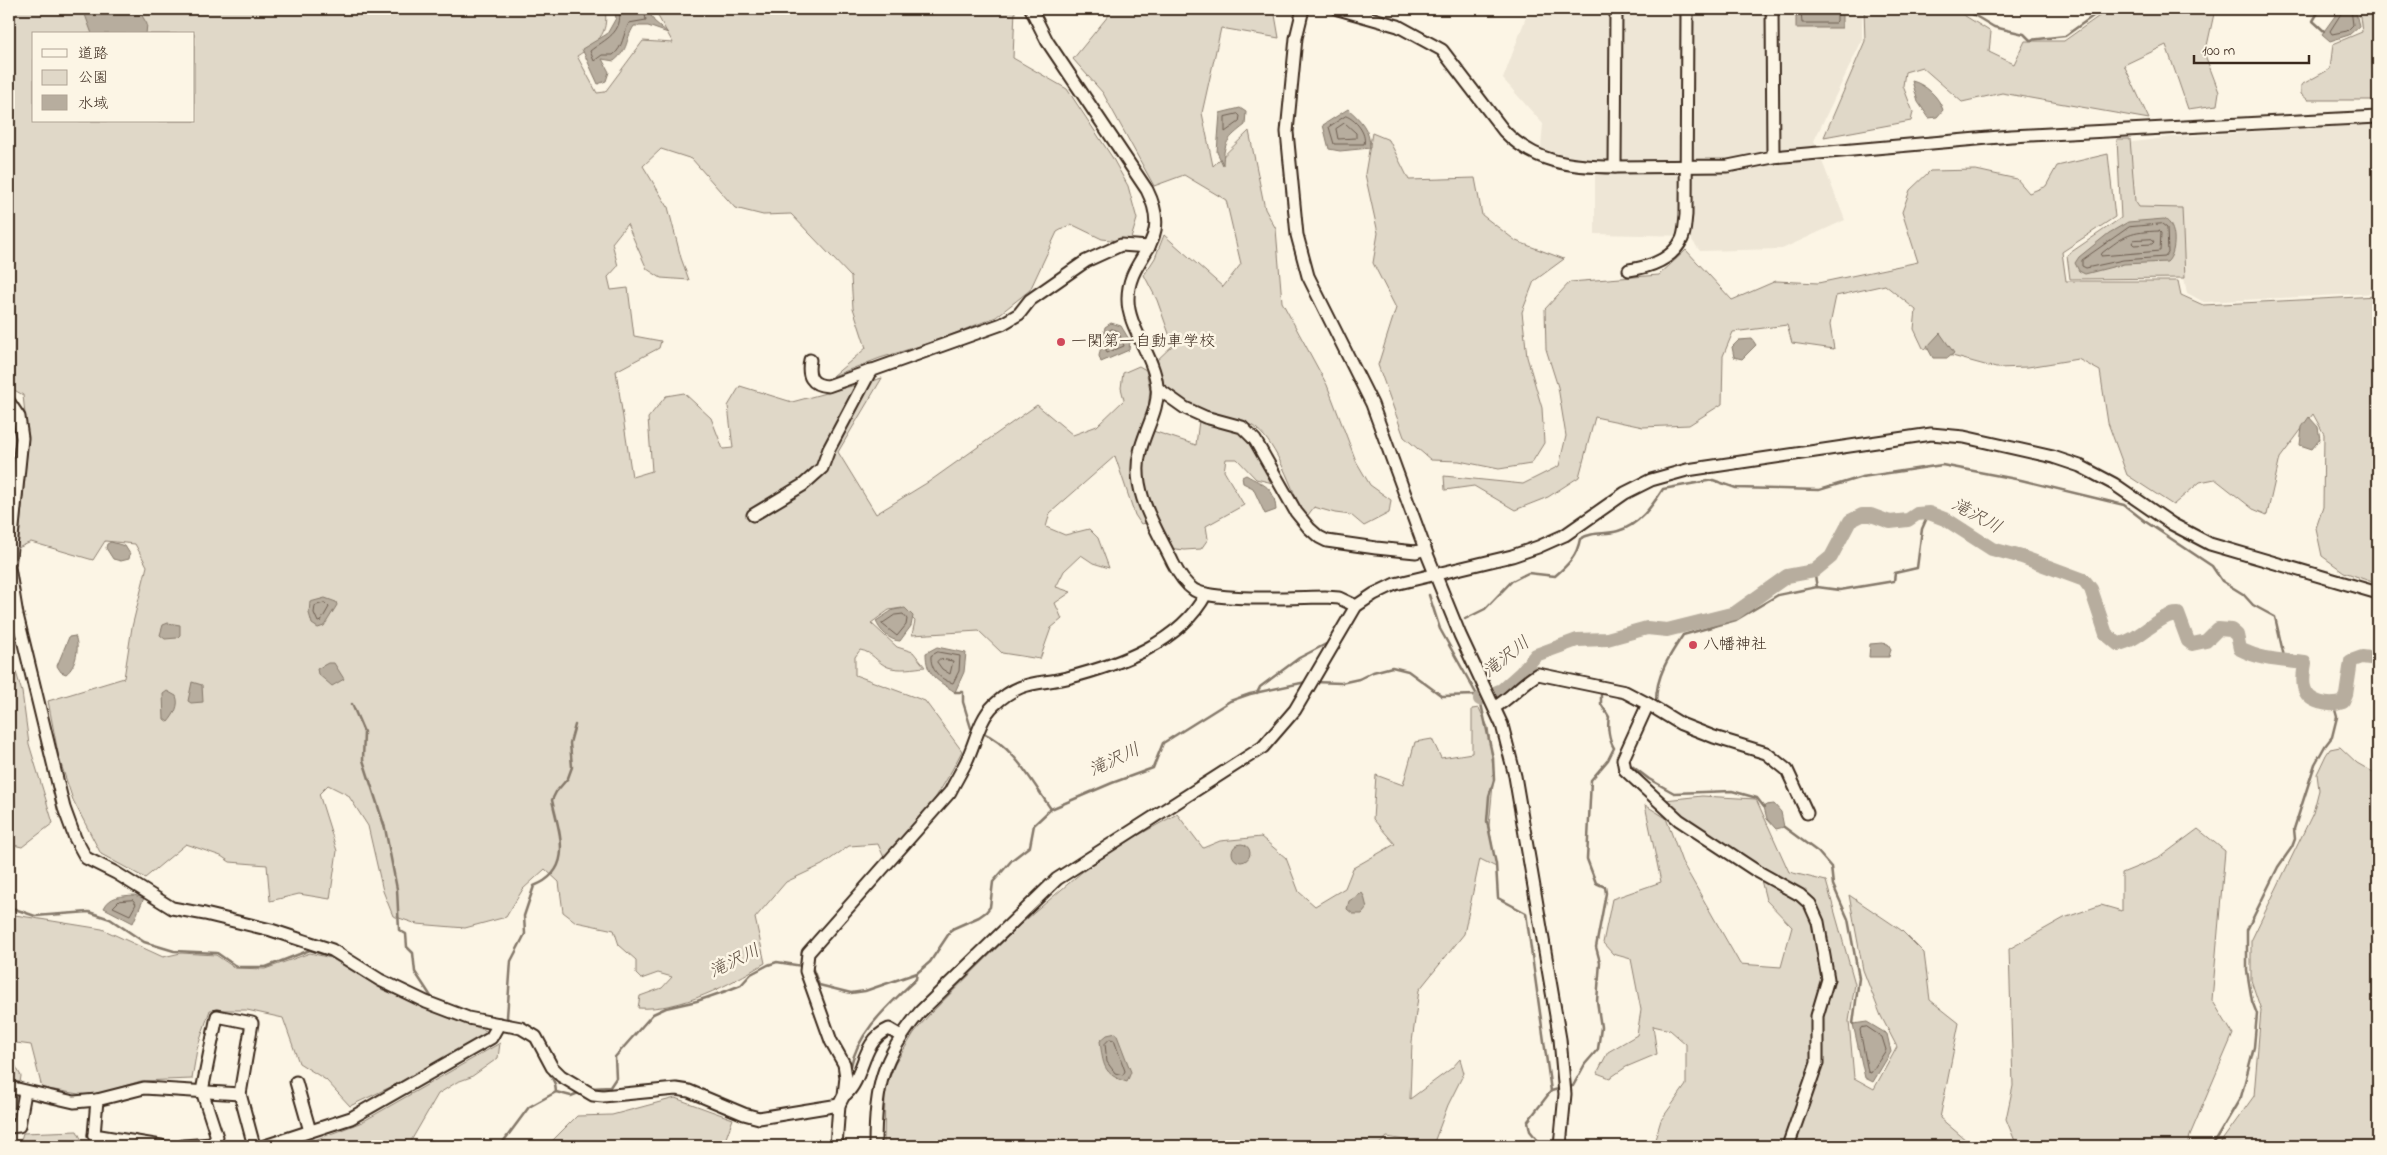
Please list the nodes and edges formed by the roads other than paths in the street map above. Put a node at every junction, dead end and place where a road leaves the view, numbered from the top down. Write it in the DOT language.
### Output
graph roads {
  1 [pos="1031,9"];
  2 [pos="1303,9"];
  3 [pos="1338,9"];
  4 [pos="1616,9"];
  5 [pos="1687,9"];
  6 [pos="1772,9"];
  7 [pos="2378,117"];
  8 [pos="1773,157"];
  9 [pos="1687,166"];
  10 [pos="1615,168"];
  11 [pos="1149,247"];
  12 [pos="1629,270"];
  13 [pos="810,360"];
  14 [pos="871,370"];
  15 [pos="1158,388"];
  16 [pos="9,402"];
  17 [pos="753,515"];
  18 [pos="1425,549"];
  19 [pos="1437,574"];
  20 [pos="1206,594"];
  21 [pos="2378,594"];
  22 [pos="1356,606"];
  23 [pos="1648,704"];
  24 [pos="1495,707"];
  25 [pos="1807,813"];
  26 [pos="499,1024"];
  27 [pos="900,1036"];
  28 [pos="296,1082"];
  29 [pos="9,1087"];
  30 [pos="202,1091"];
  31 [pos="25,1092"];
  32 [pos="240,1094"];
  33 [pos="97,1100"];
  34 [pos="842,1100"];
  35 [pos="9,1127"];
  36 [pos="310,1131"];
  37 [pos="94,1135"];
  38 [pos="138,1144"];
  39 [pos="99,1146"];
  40 [pos="161,1146"];
  41 [pos="184,1146"];
  42 [pos="254,1146"];
  43 [pos="265,1146"];
  44 [pos="836,1146"];
  45 [pos="875,1146"];
  46 [pos="1560,1146"];
  47 [pos="1788,1146"];
  1 -- 11 [label="street"];
  2 -- 18 [label="street"];
  3 -- 10 [label="street"];
  4 -- 10 [label="street"];
  5 -- 9 [label="street"];
  6 -- 8 [label="street"];
  7 -- 8 [label="street"];
  8 -- 9 [label="street"];
  9 -- 10 [label="street"];
  9 -- 12 [label="street"];
  11 -- 14 [label="street"];
  11 -- 15 [label="street"];
  13 -- 14 [label="street"];
  14 -- 17 [label="street"];
  15 -- 18 [label="street"];
  15 -- 20 [label="street"];
  16 -- 26 [label="street"];
  18 -- 19 [label="street"];
  19 -- 21 [label="street"];
  19 -- 22 [label="street"];
  19 -- 24 [label="street"];
  20 -- 22 [label="street"];
  20 -- 34 [label="street"];
  22 -- 27 [label="street"];
  23 -- 24 [label="street"];
  23 -- 25 [label="street"];
  23 -- 47 [label="street"];
  24 -- 46 [label="street"];
  26 -- 34 [label="street"];
  26 -- 36 [label="street"];
  27 -- 34 [label="street"];
  27 -- 45 [label="street"];
  28 -- 36 [label="street"];
  29 -- 31 [label="street"];
  30 -- 32 [label="street"];
  30 -- 32 [label="street"];
  30 -- 33 [label="street"];
  30 -- 41 [label="street"];
  31 -- 33 [label="street"];
  31 -- 35 [label="street"];
  32 -- 42 [label="street"];
  33 -- 37 [label="street"];
  34 -- 44 [label="street"];
  36 -- 43 [label="street"];
  37 -- 38 [label="street"];
  37 -- 39 [label="street"];
  38 -- 40 [label="street"];
}
